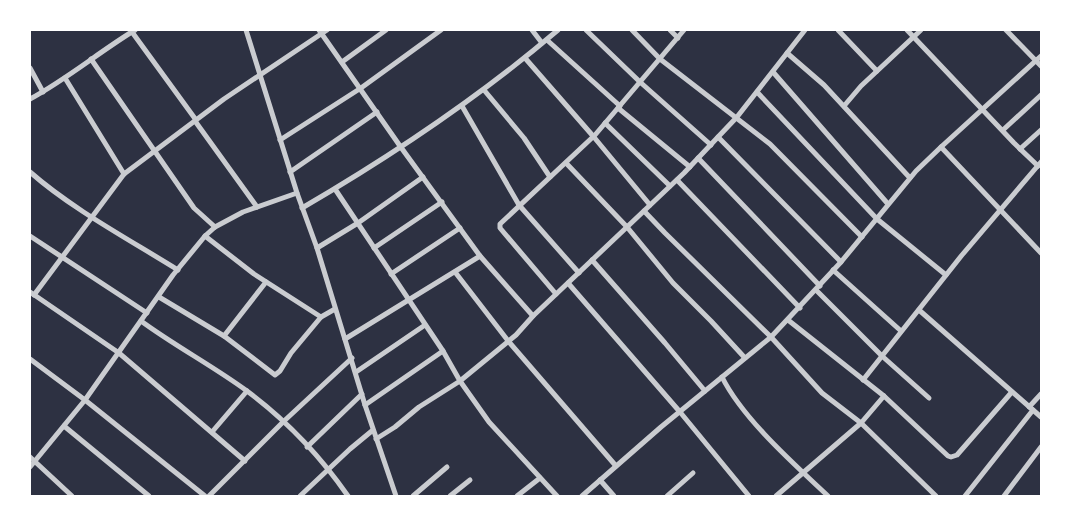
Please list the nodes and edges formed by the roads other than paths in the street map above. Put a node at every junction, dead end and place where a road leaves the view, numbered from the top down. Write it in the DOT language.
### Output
graph roads {
  1 [pos="246,30"];
  2 [pos="327,30"];
  3 [pos="386,30"];
  4 [pos="442,30"];
  5 [pos="532,30"];
  6 [pos="558,30"];
  7 [pos="586,30"];
  8 [pos="632,30"];
  9 [pos="670,30"];
  10 [pos="684,30"];
  11 [pos="805,30"];
  12 [pos="838,30"];
  13 [pos="907,30"];
  14 [pos="921,30"];
  15 [pos="1006,30"];
  16 [pos="134,31"];
  17 [pos="320,32"];
  18 [pos="914,37"];
  19 [pos="678,38"];
  20 [pos="544,42"];
  21 [pos="788,52"];
  22 [pos="1041,56"];
  23 [pos="91,58"];
  24 [pos="525,58"];
  25 [pos="660,59"];
  26 [pos="1036,60"];
  27 [pos="342,62"];
  28 [pos="1041,66"];
  29 [pos="30,68"];
  30 [pos="877,71"];
  31 [pos="773,72"];
  32 [pos="260,75"];
  33 [pos="65,78"];
  34 [pos="640,82"];
  35 [pos="361,88"];
  36 [pos="484,90"];
  37 [pos="42,92"];
  38 [pos="757,92"];
  39 [pos="1041,95"];
  40 [pos="30,99"];
  41 [pos="462,106"];
  42 [pos="844,106"];
  43 [pos="619,107"];
  44 [pos="983,109"];
  45 [pos="377,112"];
  46 [pos="737,117"];
  47 [pos="195,121"];
  48 [pos="605,123"];
  49 [pos="1002,130"];
  50 [pos="1041,130"];
  51 [pos="594,136"];
  52 [pos="718,137"];
  53 [pos="280,140"];
  54 [pos="711,145"];
  55 [pos="400,146"];
  56 [pos="941,147"];
  57 [pos="1020,149"];
  58 [pos="155,151"];
  59 [pos="698,158"];
  60 [pos="566,163"];
  61 [pos="1040,164"];
  62 [pos="690,167"];
  63 [pos="30,172"];
  64 [pos="290,172"];
  65 [pos="124,174"];
  66 [pos="423,177"];
  67 [pos="550,177"];
  68 [pos="910,178"];
  69 [pos="677,180"];
  70 [pos="670,186"];
  71 [pos="335,188"];
  72 [pos="297,194"];
  73 [pos="442,202"];
  74 [pos="888,204"];
  75 [pos="519,205"];
  76 [pos="650,205"];
  77 [pos="257,207"];
  78 [pos="302,208"];
  79 [pos="1000,209"];
  80 [pos="644,211"];
  81 [pos="92,216"];
  82 [pos="877,219"];
  83 [pos="358,223"];
  84 [pos="215,227"];
  85 [pos="627,227"];
  86 [pos="460,228"];
  87 [pos="30,236"];
  88 [pos="205,236"];
  89 [pos="862,237"];
  90 [pos="317,248"];
  91 [pos="374,248"];
  92 [pos="1041,253"];
  93 [pos="480,256"];
  94 [pos="61,258"];
  95 [pos="592,260"];
  96 [pos="841,262"];
  97 [pos="178,270"];
  98 [pos="833,270"];
  99 [pos="455,272"];
  100 [pos="579,273"];
  101 [pos="391,274"];
  102 [pos="946,275"];
  103 [pos="266,282"];
  104 [pos="568,283"];
  105 [pos="818,288"];
  106 [pos="32,294"];
  107 [pos="556,294"];
  108 [pos="159,296"];
  109 [pos="409,300"];
  110 [pos="800,308"];
  111 [pos="336,309"];
  112 [pos="918,310"];
  113 [pos="147,313"];
  114 [pos="533,316"];
  115 [pos="320,317"];
  116 [pos="788,320"];
  117 [pos="141,321"];
  118 [pos="425,325"];
  119 [pos="901,331"];
  120 [pos="224,336"];
  121 [pos="771,337"];
  122 [pos="345,339"];
  123 [pos="509,342"];
  124 [pos="443,351"];
  125 [pos="118,353"];
  126 [pos="882,356"];
  127 [pos="352,358"];
  128 [pos="745,358"];
  129 [pos="30,359"];
  130 [pos="356,372"];
  131 [pos="722,377"];
  132 [pos="863,380"];
  133 [pos="460,381"];
  134 [pos="247,391"];
  135 [pos="705,391"];
  136 [pos="1011,392"];
  137 [pos="362,394"];
  138 [pos="1041,394"];
  139 [pos="884,396"];
  140 [pos="929,398"];
  141 [pos="85,400"];
  142 [pos="365,405"];
  143 [pos="1031,409"];
  144 [pos="680,412"];
  145 [pos="1041,417"];
  146 [pos="283,422"];
  147 [pos="861,423"];
  148 [pos="64,426"];
  149 [pos="373,430"];
  150 [pos="212,432"];
  151 [pos="376,439"];
  152 [pos="307,447"];
  153 [pos="1041,448"];
  154 [pos="30,457"];
  155 [pos="245,461"];
  156 [pos="35,462"];
  157 [pos="616,466"];
  158 [pos="30,467"];
  159 [pos="447,468"];
  160 [pos="329,469"];
  161 [pos="693,473"];
  162 [pos="803,473"];
  163 [pos="540,478"];
  164 [pos="470,480"];
  165 [pos="600,480"];
  166 [pos="72,496"];
  167 [pos="149,496"];
  168 [pos="205,496"];
  169 [pos="209,496"];
  170 [pos="300,496"];
  171 [pos="348,496"];
  172 [pos="396,496"];
  173 [pos="413,496"];
  174 [pos="450,496"];
  175 [pos="517,496"];
  176 [pos="556,496"];
  177 [pos="582,496"];
  178 [pos="614,496"];
  179 [pos="667,496"];
  180 [pos="749,496"];
  181 [pos="776,496"];
  182 [pos="828,496"];
  183 [pos="936,496"];
  184 [pos="965,496"];
  185 [pos="1004,496"];
  1 -- 32 [label="street"];
  2 -- 17 [label="street"];
  3 -- 27 [label="street"];
  4 -- 35 [label="street"];
  5 -- 20 [label="street"];
  6 -- 20 [label="street"];
  7 -- 34 [label="street"];
  8 -- 25 [label="street"];
  9 -- 19 [label="street"];
  10 -- 19 [label="street"];
  11 -- 21 [label="street"];
  12 -- 30 [label="street"];
  13 -- 18 [label="street"];
  14 -- 18 [label="street"];
  15 -- 26 [label="street"];
  16 -- 23 [label="street"];
  16 -- 47 [label="street"];
  17 -- 27 [label="street"];
  17 -- 32 [label="street"];
  18 -- 30 [label="street"];
  18 -- 44 [label="street"];
  19 -- 25 [label="street"];
  20 -- 24 [label="street"];
  20 -- 43 [label="street"];
  21 -- 31 [label="street"];
  21 -- 42 [label="street"];
  22 -- 26 [label="street"];
  23 -- 33 [label="street"];
  23 -- 58 [label="street"];
  24 -- 36 [label="street"];
  24 -- 51 [label="street"];
  25 -- 34 [label="street"];
  25 -- 46 [label="street"];
  26 -- 28 [label="street"];
  26 -- 44 [label="street"];
  27 -- 35 [label="street"];
  29 -- 37 [label="street"];
  30 -- 42 [label="street"];
  31 -- 38 [label="street"];
  31 -- 74 [label="street"];
  32 -- 47 [label="street"];
  32 -- 53 [label="street"];
  33 -- 37 [label="street"];
  33 -- 65 [label="street"];
  34 -- 43 [label="street"];
  34 -- 54 [label="street"];
  35 -- 45 [label="street"];
  35 -- 53 [label="street"];
  36 -- 41 [label="street"];
  36 -- 67 [label="street"];
  37 -- 40 [label="street"];
  38 -- 46 [label="street"];
  38 -- 82 [label="street"];
  39 -- 49 [label="street"];
  41 -- 55 [label="street"];
  41 -- 75 [label="street"];
  42 -- 68 [label="street"];
  43 -- 48 [label="street"];
  43 -- 62 [label="street"];
  44 -- 49 [label="street"];
  44 -- 56 [label="street"];
  45 -- 55 [label="street"];
  45 -- 64 [label="street"];
  46 -- 52 [label="street"];
  46 -- 89 [label="street"];
  47 -- 58 [label="street"];
  47 -- 77 [label="street"];
  48 -- 51 [label="street"];
  48 -- 70 [label="street"];
  49 -- 57 [label="street"];
  50 -- 57 [label="street"];
  51 -- 60 [label="street"];
  51 -- 76 [label="street"];
  52 -- 54 [label="street"];
  52 -- 96 [label="street"];
  53 -- 64 [label="street"];
  54 -- 59 [label="street"];
  55 -- 66 [label="street"];
  55 -- 71 [label="street"];
  56 -- 68 [label="street"];
  56 -- 79 [label="street"];
  57 -- 61 [label="street"];
  58 -- 65 [label="street"];
  58 -- 84 [label="street"];
  59 -- 62 [label="street"];
  59 -- 105 [label="street"];
  60 -- 67 [label="street"];
  60 -- 85 [label="street"];
  61 -- 79 [label="street"];
  62 -- 69 [label="street"];
  63 -- 81 [label="street"];
  64 -- 72 [label="street"];
  65 -- 81 [label="street"];
  66 -- 73 [label="street"];
  66 -- 83 [label="street"];
  67 -- 75 [label="street"];
  68 -- 74 [label="street"];
  69 -- 70 [label="street"];
  69 -- 110 [label="street"];
  70 -- 76 [label="street"];
  71 -- 78 [label="street"];
  71 -- 83 [label="street"];
  72 -- 77 [label="street"];
  72 -- 78 [label="street"];
  73 -- 86 [label="street"];
  73 -- 91 [label="street"];
  74 -- 82 [label="street"];
  75 -- 100 [label="street"];
  75 -- 107 [label="street"];
  76 -- 80 [label="street"];
  77 -- 84 [label="street"];
  78 -- 90 [label="street"];
  79 -- 92 [label="street"];
  79 -- 102 [label="street"];
  80 -- 85 [label="street"];
  80 -- 121 [label="street"];
  81 -- 94 [label="street"];
  81 -- 97 [label="street"];
  82 -- 89 [label="street"];
  82 -- 102 [label="street"];
  83 -- 90 [label="street"];
  83 -- 91 [label="street"];
  84 -- 88 [label="street"];
  85 -- 95 [label="street"];
  85 -- 128 [label="street"];
  86 -- 93 [label="street"];
  86 -- 101 [label="street"];
  87 -- 94 [label="street"];
  88 -- 97 [label="street"];
  88 -- 103 [label="street"];
  89 -- 96 [label="street"];
  90 -- 111 [label="street"];
  91 -- 101 [label="street"];
  93 -- 99 [label="street"];
  93 -- 114 [label="street"];
  94 -- 106 [label="street"];
  94 -- 113 [label="street"];
  95 -- 100 [label="street"];
  95 -- 135 [label="street"];
  96 -- 98 [label="street"];
  97 -- 108 [label="street"];
  98 -- 105 [label="street"];
  98 -- 119 [label="street"];
  99 -- 109 [label="street"];
  99 -- 123 [label="street"];
  100 -- 104 [label="street"];
  101 -- 109 [label="street"];
  102 -- 112 [label="street"];
  103 -- 115 [label="street"];
  103 -- 120 [label="street"];
  104 -- 107 [label="street"];
  104 -- 144 [label="street"];
  105 -- 110 [label="street"];
  105 -- 126 [label="street"];
  106 -- 125 [label="street"];
  107 -- 114 [label="street"];
  108 -- 113 [label="street"];
  108 -- 120 [label="street"];
  109 -- 118 [label="street"];
  109 -- 122 [label="street"];
  110 -- 116 [label="street"];
  111 -- 115 [label="street"];
  111 -- 122 [label="street"];
  112 -- 119 [label="street"];
  112 -- 136 [label="street"];
  113 -- 117 [label="street"];
  114 -- 123 [label="street"];
  115 -- 120 [label="street"];
  116 -- 121 [label="street"];
  116 -- 132 [label="street"];
  117 -- 125 [label="street"];
  117 -- 134 [label="street"];
  118 -- 124 [label="street"];
  118 -- 130 [label="street"];
  119 -- 126 [label="street"];
  121 -- 128 [label="street"];
  121 -- 147 [label="street"];
  122 -- 127 [label="street"];
  123 -- 133 [label="street"];
  123 -- 157 [label="street"];
  124 -- 133 [label="street"];
  124 -- 142 [label="street"];
  125 -- 141 [label="street"];
  125 -- 150 [label="street"];
  126 -- 132 [label="street"];
  126 -- 140 [label="street"];
  127 -- 130 [label="street"];
  127 -- 146 [label="street"];
  128 -- 131 [label="street"];
  129 -- 141 [label="street"];
  130 -- 137 [label="street"];
  131 -- 135 [label="street"];
  131 -- 162 [label="street"];
  132 -- 139 [label="street"];
  133 -- 151 [label="street"];
  133 -- 163 [label="street"];
  134 -- 146 [label="street"];
  134 -- 150 [label="street"];
  135 -- 144 [label="street"];
  136 -- 139 [label="street"];
  136 -- 143 [label="street"];
  137 -- 142 [label="street"];
  137 -- 152 [label="street"];
  138 -- 143 [label="street"];
  139 -- 147 [label="street"];
  141 -- 148 [label="street"];
  141 -- 168 [label="street"];
  142 -- 149 [label="street"];
  143 -- 145 [label="street"];
  143 -- 184 [label="street"];
  144 -- 157 [label="street"];
  144 -- 180 [label="street"];
  146 -- 152 [label="street"];
  146 -- 155 [label="street"];
  147 -- 162 [label="street"];
  147 -- 183 [label="street"];
  148 -- 156 [label="street"];
  148 -- 167 [label="street"];
  149 -- 151 [label="street"];
  149 -- 160 [label="street"];
  150 -- 155 [label="street"];
  151 -- 172 [label="street"];
  152 -- 160 [label="street"];
  153 -- 185 [label="street"];
  154 -- 156 [label="street"];
  155 -- 169 [label="street"];
  156 -- 158 [label="street"];
  156 -- 166 [label="street"];
  157 -- 165 [label="street"];
  159 -- 173 [label="street"];
  160 -- 170 [label="street"];
  160 -- 171 [label="street"];
  161 -- 179 [label="street"];
  162 -- 181 [label="street"];
  162 -- 182 [label="street"];
  163 -- 175 [label="street"];
  163 -- 176 [label="street"];
  164 -- 174 [label="street"];
  165 -- 177 [label="street"];
  165 -- 178 [label="street"];
}
